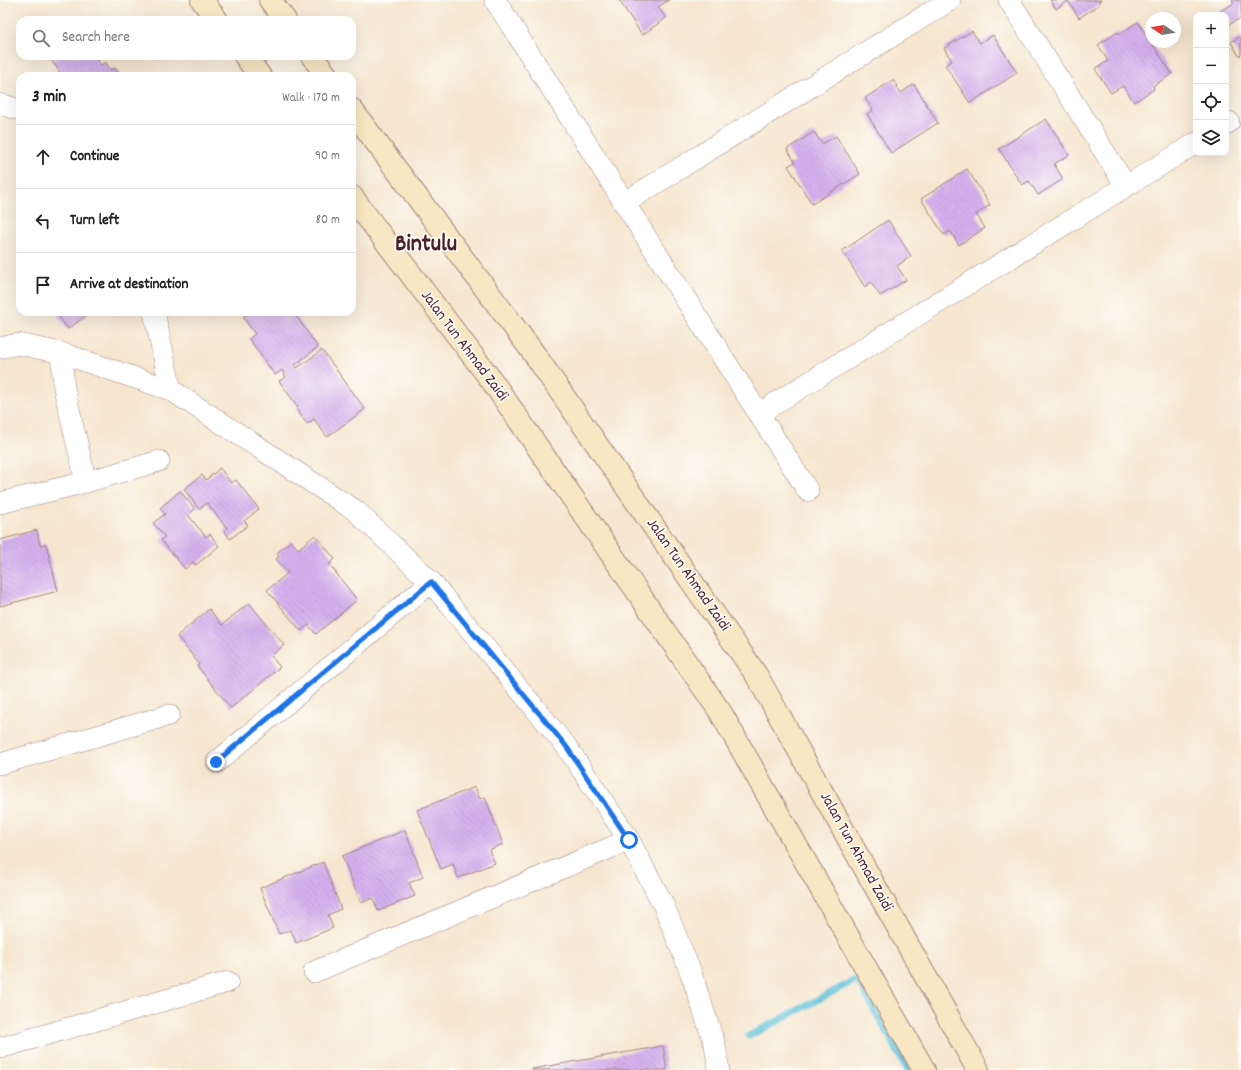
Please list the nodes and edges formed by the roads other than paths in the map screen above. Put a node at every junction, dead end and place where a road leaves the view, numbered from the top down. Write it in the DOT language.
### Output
graph roads {
  1 [pos="202,0"];
  2 [pos="270,0"];
  3 [pos="495,0"];
  4 [pos="950,0"];
  5 [pos="1009,0"];
  6 [pos="214,16"];
  7 [pos="282,16"];
  8 [pos="248,60"];
  9 [pos="315,60"];
  10 [pos="257,72"];
  11 [pos="324,72"];
  12 [pos="0,104"];
  13 [pos="16,109"];
  14 [pos="356,115"];
  15 [pos="1193,145"];
  16 [pos="1126,186"];
  17 [pos="356,202"];
  18 [pos="624,203"];
  19 [pos="155,316"];
  20 [pos="0,348"];
  21 [pos="61,353"];
  22 [pos="171,390"];
  23 [pos="758,414"];
  24 [pos="159,461"];
  25 [pos="86,482"];
  26 [pos="808,491"];
  27 [pos="0,503"];
  28 [pos="431,582"];
  29 [pos="169,715"];
  30 [pos="216,762"];
  31 [pos="0,764"];
  32 [pos="629,840"];
  33 [pos="314,972"];
  34 [pos="228,982"];
  35 [pos="0,1048"];
  36 [pos="719,1070"];
  37 [pos="924,1070"];
  38 [pos="978,1070"];
  1 -- 6 [label="main road"];
  2 -- 7 [label="main road"];
  3 -- 18 [label="street"];
  4 -- 18 [label="street"];
  5 -- 16 [label="street"];
  8 -- 10 [label="main road"];
  9 -- 11 [label="main road"];
  12 -- 13 [label="street"];
  14 -- 38 [label="main road, Jalan Tun Ahmad Zaidi"];
  15 -- 16 [label="street"];
  16 -- 23 [label="street"];
  17 -- 37 [label="main road, Jalan Tun Ahmad Zaidi"];
  18 -- 23 [label="street"];
  19 -- 22 [label="street"];
  20 -- 21 [label="street"];
  21 -- 22 [label="street"];
  21 -- 25 [label="street"];
  22 -- 28 [label="street"];
  23 -- 26 [label="street"];
  24 -- 25 [label="street"];
  25 -- 27 [label="street"];
  28 -- 30 [label="street"];
  28 -- 32 [label="street"];
  29 -- 31 [label="street"];
  32 -- 33 [label="street"];
  32 -- 36 [label="street"];
  34 -- 35 [label="street"];
}
